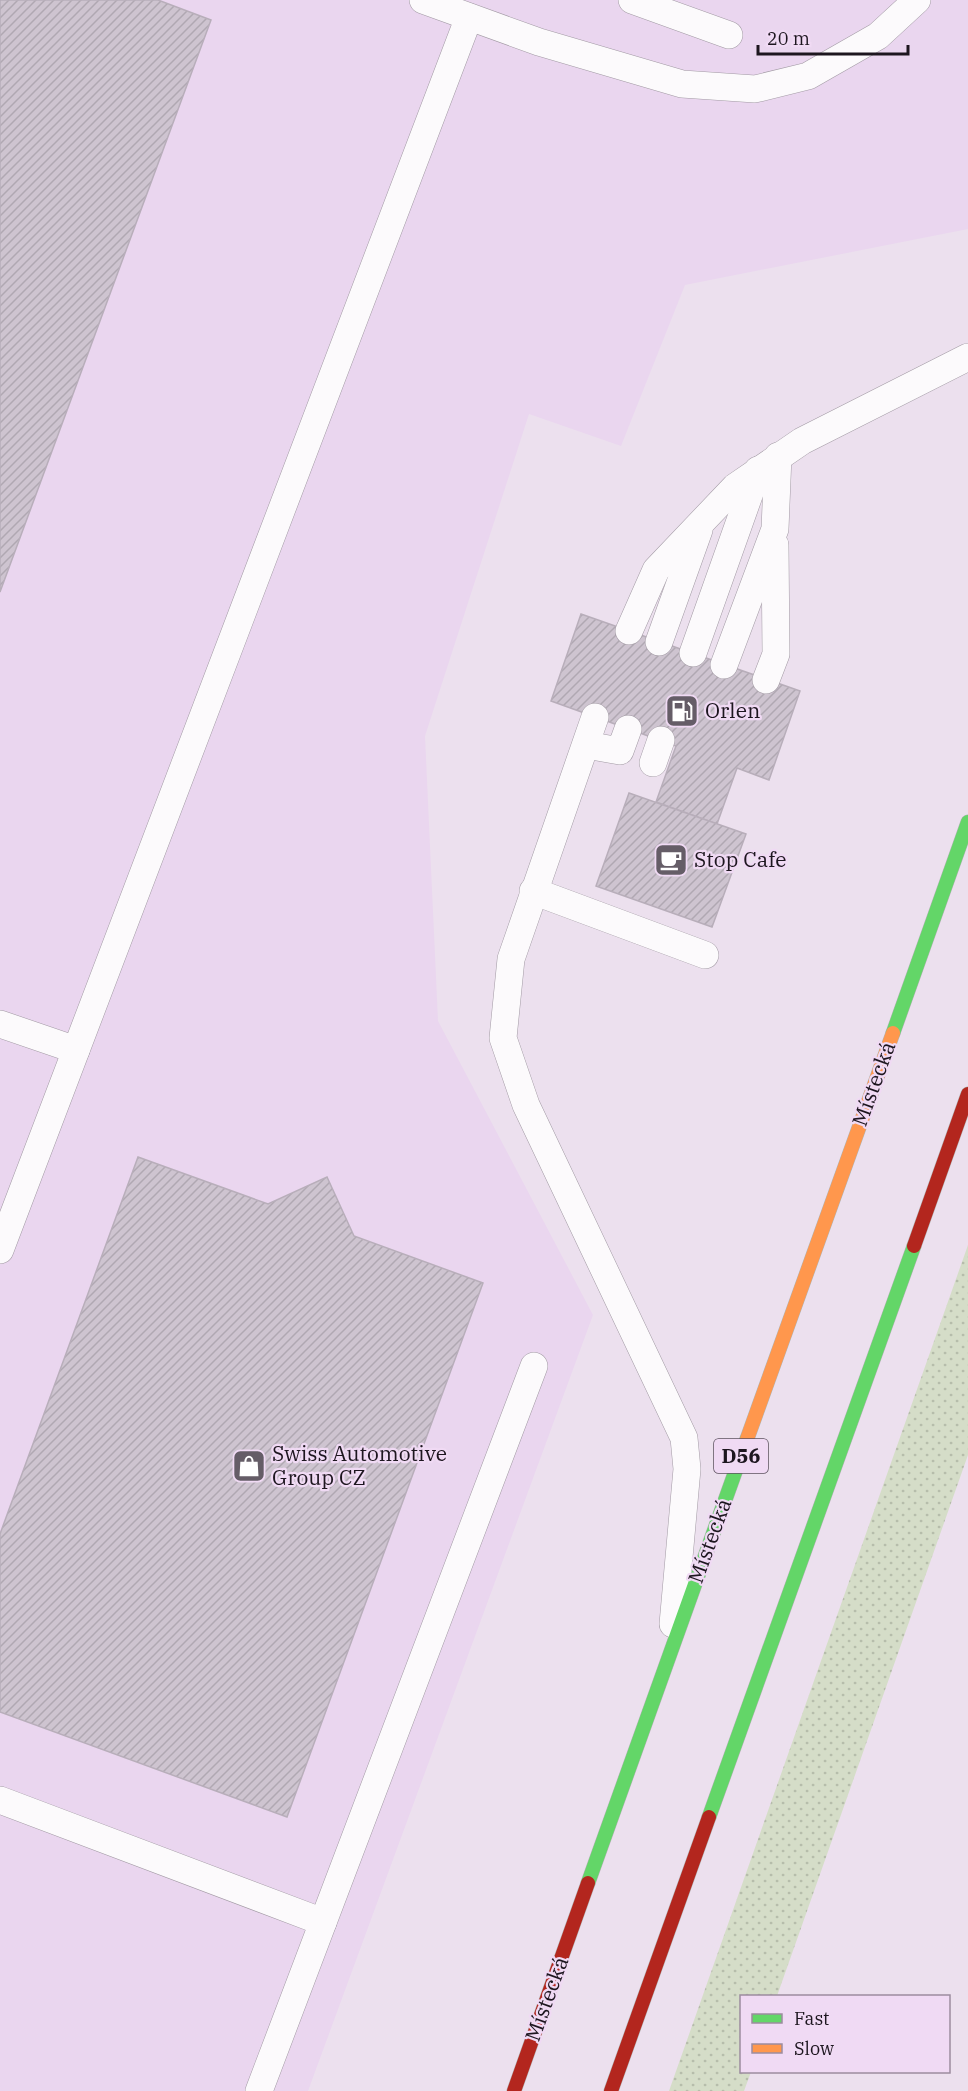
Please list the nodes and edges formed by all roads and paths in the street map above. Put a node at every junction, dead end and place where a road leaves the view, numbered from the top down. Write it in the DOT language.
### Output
graph roads {
  1 [pos="423,0"];
  2 [pos="632,0"];
  3 [pos="917,0"];
  4 [pos="469,16"];
  5 [pos="729,35"];
  6 [pos="968,357"];
  7 [pos="768,463"];
  8 [pos="702,520"];
  9 [pos="774,529"];
  10 [pos="629,631"];
  11 [pos="659,642"];
  12 [pos="693,653"];
  13 [pos="724,665"];
  14 [pos="766,680"];
  15 [pos="595,717"];
  16 [pos="628,729"];
  17 [pos="586,745"];
  18 [pos="968,822"];
  19 [pos="533,891"];
  20 [pos="705,955"];
  21 [pos="0,1024"];
  22 [pos="76,1050"];
  23 [pos="968,1094"];
  24 [pos="0,1250"];
  25 [pos="534,1366"];
  26 [pos="670,1653"];
  27 [pos="0,1800"];
  28 [pos="323,1922"];
  29 [pos="259,2091"];
  30 [pos="514,2091"];
  31 [pos="611,2091"];
  1 -- 4 [label="lane"];
  2 -- 5 [label="lane"];
  3 -- 4 [label="lane"];
  4 -- 22 [label="lane"];
  6 -- 7 [label="lane"];
  7 -- 8 [label="lane"];
  7 -- 9 [label="lane"];
  7 -- 12 [label="lane"];
  8 -- 10 [label="lane"];
  8 -- 11 [label="lane"];
  9 -- 13 [label="lane"];
  9 -- 14 [label="lane"];
  15 -- 17 [label="lane"];
  16 -- 17 [label="lane"];
  17 -- 19 [label="lane"];
  18 -- 26 [label="highway, Místecká / D56"];
  19 -- 20 [label="lane"];
  19 -- 26 [label="lane"];
  21 -- 22 [label="lane"];
  22 -- 24 [label="lane"];
  23 -- 31 [label="highway"];
  25 -- 28 [label="lane"];
  26 -- 30 [label="highway, Místecká / D56"];
  27 -- 28 [label="lane"];
  28 -- 29 [label="lane"];
}
